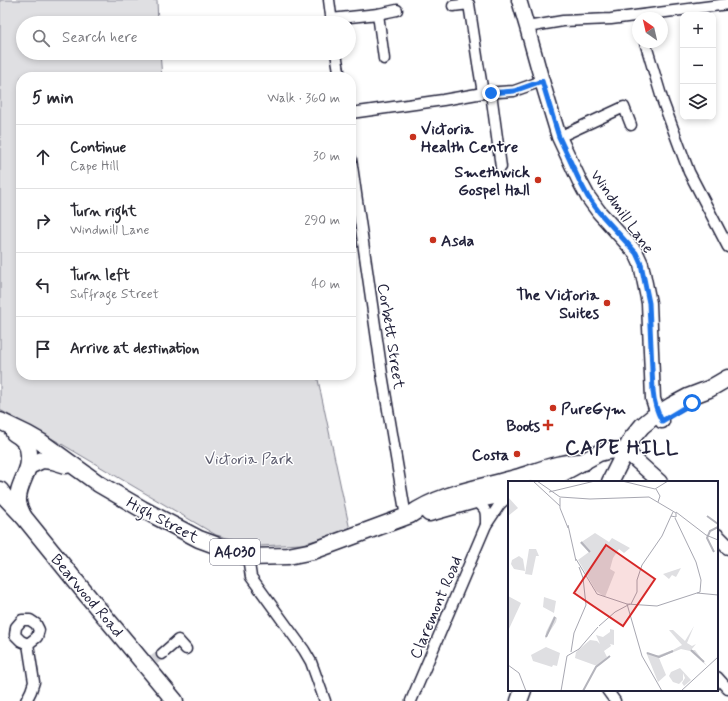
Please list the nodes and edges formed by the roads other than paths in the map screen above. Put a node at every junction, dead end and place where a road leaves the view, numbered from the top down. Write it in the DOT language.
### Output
graph roads {
  1 [pos="329,0"];
  2 [pos="519,0"];
  3 [pos="525,0"];
  4 [pos="728,5"];
  5 [pos="453,6"];
  6 [pos="397,10"];
  7 [pos="378,14"];
  8 [pos="668,14"];
  9 [pos="331,16"];
  10 [pos="356,17"];
  11 [pos="632,18"];
  12 [pos="527,27"];
  13 [pos="647,48"];
  14 [pos="384,59"];
  15 [pos="337,60"];
  16 [pos="339,72"];
  17 [pos="542,81"];
  18 [pos="487,93"];
  19 [pos="356,112"];
  20 [pos="631,125"];
  21 [pos="559,137"];
  22 [pos="501,167"];
  23 [pos="356,193"];
  24 [pos="728,247"];
  25 [pos="728,378"];
  26 [pos="660,417"];
  27 [pos="0,421"];
  28 [pos="0,426"];
  29 [pos="627,454"];
  30 [pos="584,462"];
  31 [pos="29,466"];
  32 [pos="74,467"];
  33 [pos="543,481"];
  34 [pos="611,481"];
  35 [pos="617,481"];
  36 [pos="659,481"];
  37 [pos="22,484"];
  38 [pos="493,484"];
  39 [pos="0,486"];
  40 [pos="508,489"];
  41 [pos="0,490"];
  42 [pos="508,493"];
  43 [pos="473,495"];
  44 [pos="508,497"];
  45 [pos="23,516"];
  46 [pos="408,516"];
  47 [pos="486,525"];
  48 [pos="718,537"];
  49 [pos="728,547"];
  50 [pos="248,557"];
  51 [pos="28,644"];
  52 [pos="186,649"];
  53 [pos="162,654"];
  54 [pos="718,678"];
  55 [pos="728,689"];
  56 [pos="523,691"];
  57 [pos="609,691"];
  58 [pos="26,701"];
  59 [pos="175,701"];
  60 [pos="325,701"];
  61 [pos="411,701"];
  62 [pos="519,701"];
  63 [pos="615,701"];
  1 -- 9 [label="street"];
  2 -- 12 [label="main road, Windmill Lane"];
  3 -- 12 [label="main road, Windmill Lane"];
  4 -- 8 [label="street"];
  5 -- 18 [label="street"];
  6 -- 7 [label="street"];
  7 -- 10 [label="street"];
  7 -- 14 [label="street"];
  11 -- 12 [label="street"];
  12 -- 17 [label="main road, Windmill Lane"];
  13 -- 24 [label="street"];
  15 -- 16 [label="street"];
  17 -- 18 [label="street"];
  17 -- 21 [label="main road, Windmill Lane"];
  18 -- 19 [label="street"];
  18 -- 22 [label="street"];
  20 -- 21 [label="street"];
  21 -- 26 [label="main road, Windmill Lane"];
  23 -- 46 [label="street, Corbett Street"];
  25 -- 26 [label="main road"];
  26 -- 29 [label="main road"];
  27 -- 32 [label="main road, High Street / A4030"];
  28 -- 31 [label="main road"];
  29 -- 30 [label="main road"];
  29 -- 34 [label="main road"];
  29 -- 35 [label="main road"];
  29 -- 36 [label="main road"];
  30 -- 33 [label="main road"];
  30 -- 38 [label="main road"];
  31 -- 32 [label="main road, A4030"];
  31 -- 37 [label="main road"];
  32 -- 50 [label="main road, High Street / A4030"];
  37 -- 39 [label="main road"];
  37 -- 45 [label="main road"];
  38 -- 40 [label="main road"];
  38 -- 43 [label="main road"];
  41 -- 45 [label="main road, Bearwood Road"];
  42 -- 43 [label="main road, A4030"];
  43 -- 46 [label="main road, High Street / A4030"];
  43 -- 47 [label="street"];
  44 -- 47 [label="street, Claremont Road"];
  45 -- 59 [label="main road, Bearwood Road"];
  46 -- 50 [label="main road, High Street / A4030"];
  47 -- 61 [label="street, Claremont Road"];
  48 -- 49 [label="main road"];
  50 -- 60 [label="street"];
  51 -- 58 [label="street"];
  52 -- 53 [label="street"];
  54 -- 55 [label="street"];
  56 -- 62 [label="main road"];
  57 -- 63 [label="street"];
}
